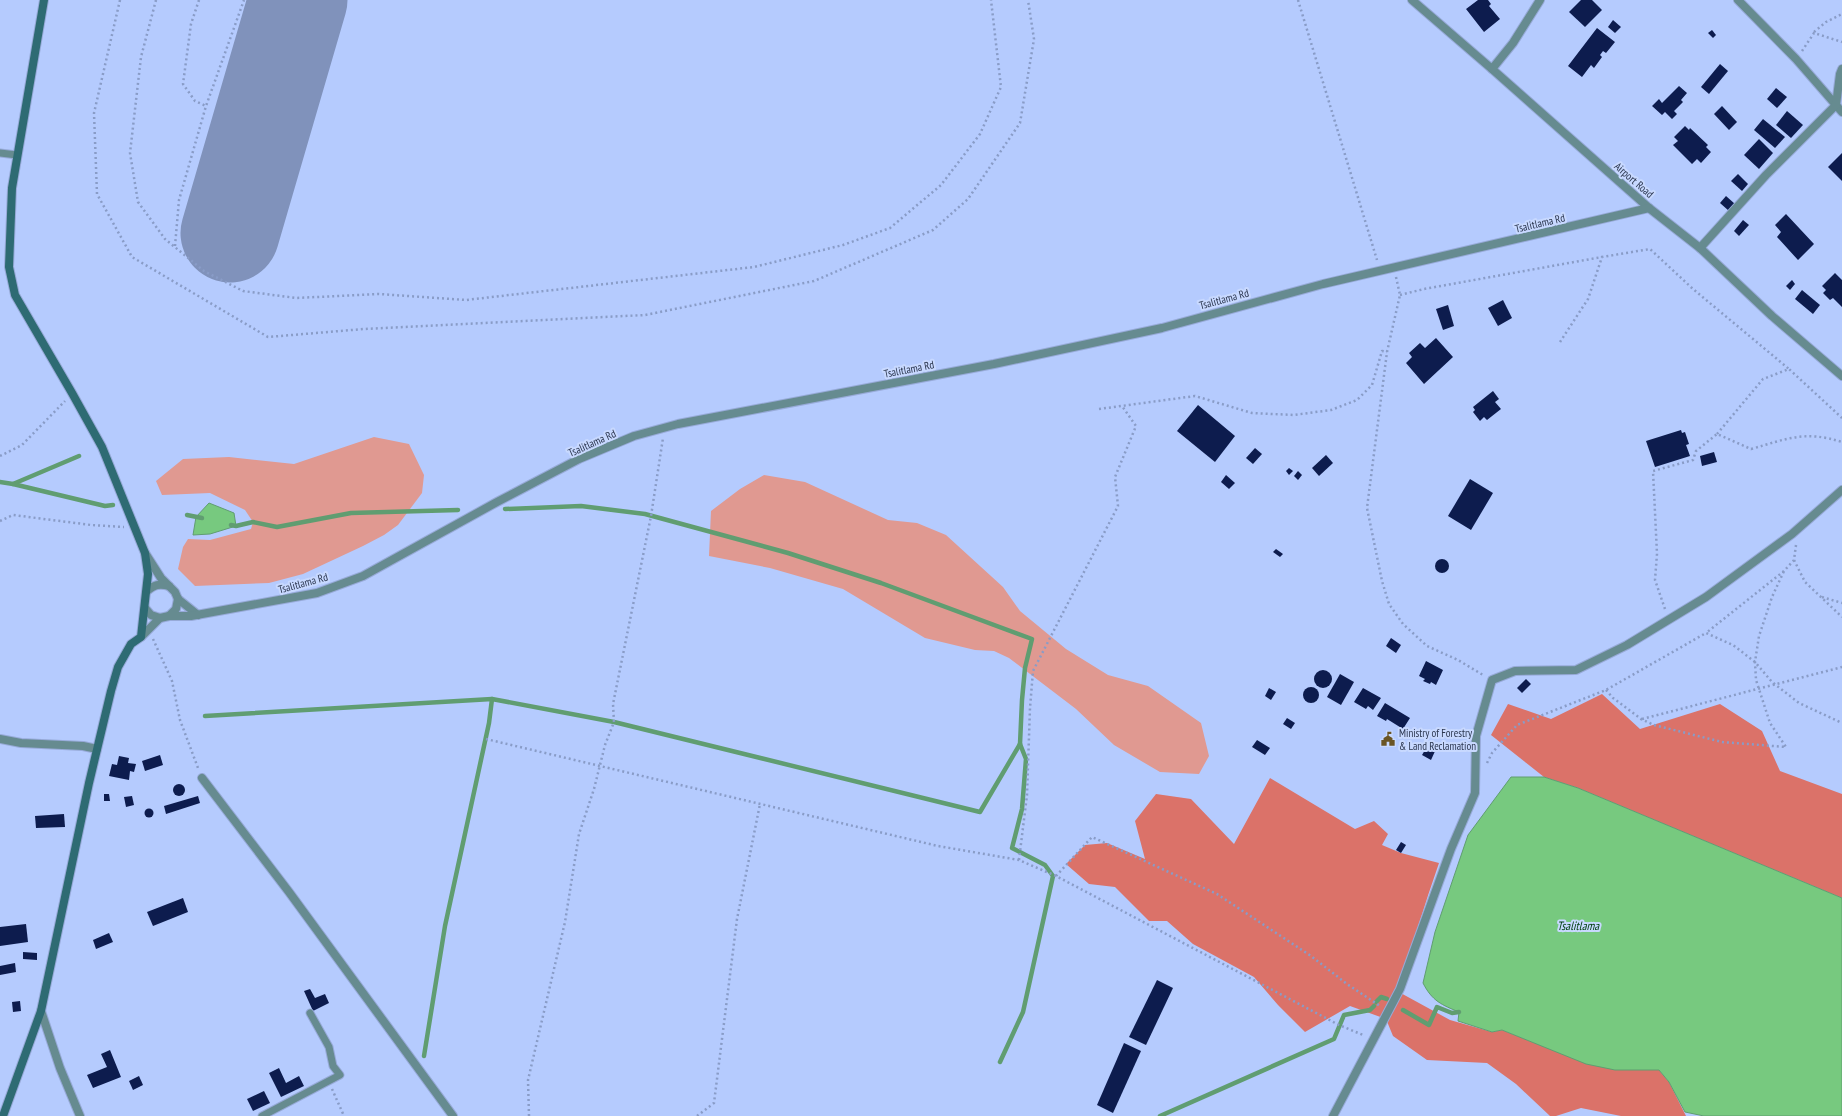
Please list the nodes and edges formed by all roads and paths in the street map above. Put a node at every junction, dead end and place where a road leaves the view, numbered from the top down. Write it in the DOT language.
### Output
graph roads {
  1 [pos="44,0"];
  2 [pos="120,0"];
  3 [pos="156,0"];
  4 [pos="200,0"];
  5 [pos="244,0"];
  6 [pos="991,0"];
  7 [pos="1028,0"];
  8 [pos="1298,0"];
  9 [pos="1412,0"];
  10 [pos="1540,0"];
  11 [pos="1738,0"];
  12 [pos="1842,14"];
  13 [pos="1814,33"];
  14 [pos="1842,42"];
  15 [pos="1796,59"];
  16 [pos="1842,68"];
  17 [pos="1492,69"];
  18 [pos="206,106"];
  19 [pos="1839,109"];
  20 [pos="0,153"];
  21 [pos="17,155"];
  22 [pos="1649,208"];
  23 [pos="174,246"];
  24 [pos="1700,248"];
  25 [pos="1602,257"];
  26 [pos="1394,267"];
  27 [pos="1380,270"];
  28 [pos="1400,295"];
  29 [pos="1560,342"];
  30 [pos="1387,352"];
  31 [pos="1789,369"];
  32 [pos="1842,376"];
  33 [pos="72,393"];
  34 [pos="1122,406"];
  35 [pos="1099,409"];
  36 [pos="1842,418"];
  37 [pos="665,428"];
  38 [pos="1717,434"];
  39 [pos="1842,442"];
  40 [pos="0,456"];
  41 [pos="1842,490"];
  42 [pos="0,521"];
  43 [pos="134,527"];
  44 [pos="1792,534"];
  45 [pos="145,553"];
  46 [pos="1794,560"];
  47 [pos="1784,571"];
  48 [pos="170,587"];
  49 [pos="147,591"];
  50 [pos="1822,597"];
  51 [pos="178,599"];
  52 [pos="1842,603"];
  53 [pos="145,608"];
  54 [pos="198,615"];
  55 [pos="169,616"];
  56 [pos="1842,617"];
  57 [pos="160,618"];
  58 [pos="1669,619"];
  59 [pos="149,630"];
  60 [pos="1706,633"];
  61 [pos="141,637"];
  62 [pos="1755,662"];
  63 [pos="1842,667"];
  64 [pos="1492,680"];
  65 [pos="1775,684"];
  66 [pos="1758,688"];
  67 [pos="1606,690"];
  68 [pos="1641,719"];
  69 [pos="1842,723"];
  70 [pos="486,738"];
  71 [pos="0,739"];
  72 [pos="98,749"];
  73 [pos="600,766"];
  74 [pos="1486,766"];
  75 [pos="202,778"];
  76 [pos="760,804"];
  77 [pos="1019,860"];
  78 [pos="1056,876"];
  79 [pos="41,1011"];
  80 [pos="1389,1012"];
  81 [pos="310,1013"];
  82 [pos="1375,1040"];
  83 [pos="328,1080"];
  84 [pos="4,1116"];
  85 [pos="80,1116"];
  86 [pos="262,1116"];
  87 [pos="344,1116"];
  88 [pos="453,1116"];
  89 [pos="529,1116"];
  90 [pos="697,1116"];
  91 [pos="1333,1116"];
  1 -- 21 [label="street"];
  2 -- 7 [label="path"];
  3 -- 23 [label="path"];
  4 -- 18 [label="path"];
  5 -- 18 [label="path"];
  6 -- 23 [label="path"];
  8 -- 27 [label="path"];
  9 -- 17 [label="street, Airport Road"];
  10 -- 17 [label="street"];
  11 -- 15 [label="street"];
  12 -- 13 [label="path"];
  13 -- 14 [label="path"];
  13 -- 15 [label="path"];
  15 -- 19 [label="street"];
  16 -- 19 [label="street"];
  17 -- 22 [label="street, Airport Road"];
  18 -- 23 [label="path"];
  19 -- 24 [label="street"];
  20 -- 21 [label="lane"];
  21 -- 33 [label="street"];
  22 -- 24 [label="street, Airport Road"];
  22 -- 26 [label="street, Tsalitlama Rd"];
  24 -- 32 [label="street, Airport Road"];
  25 -- 28 [label="path"];
  25 -- 29 [label="path"];
  25 -- 31 [label="path"];
  26 -- 27 [label="street, Tsalitlama Rd"];
  26 -- 28 [label="path"];
  27 -- 37 [label="street, Tsalitlama Rd"];
  28 -- 30 [label="path"];
  30 -- 34 [label="path"];
  30 -- 64 [label="path"];
  31 -- 36 [label="path"];
  31 -- 38 [label="path"];
  33 -- 40 [label="path"];
  33 -- 43 [label="street"];
  34 -- 35 [label="path"];
  34 -- 77 [label="path"];
  37 -- 54 [label="street, Tsalitlama Rd"];
  37 -- 73 [label="path"];
  38 -- 39 [label="path"];
  38 -- 58 [label="path"];
  41 -- 44 [label="street"];
  42 -- 43 [label="path"];
  43 -- 45 [label="street"];
  44 -- 46 [label="path"];
  44 -- 58 [label="street"];
  45 -- 48 [label="street"];
  45 -- 49 [label="street"];
  46 -- 47 [label="path"];
  46 -- 50 [label="path"];
  47 -- 60 [label="path"];
  47 -- 62 [label="path"];
  48 -- 49 [label="street"];
  48 -- 51 [label="street"];
  49 -- 53 [label="street"];
  50 -- 52 [label="path"];
  50 -- 56 [label="path"];
  51 -- 54 [label="street"];
  51 -- 55 [label="street"];
  53 -- 57 [label="street"];
  53 -- 61 [label="street"];
  54 -- 55 [label="street, Tsalitlama Rd"];
  55 -- 57 [label="street"];
  57 -- 59 [label="street"];
  58 -- 64 [label="street"];
  59 -- 61 [label="street"];
  59 -- 75 [label="path"];
  60 -- 62 [label="path"];
  60 -- 67 [label="path"];
  61 -- 72 [label="street"];
  62 -- 65 [label="path"];
  62 -- 66 [label="path"];
  63 -- 65 [label="path"];
  64 -- 80 [label="street"];
  65 -- 66 [label="path"];
  65 -- 69 [label="path"];
  66 -- 68 [label="path"];
  66 -- 68 [label="path"];
  67 -- 68 [label="path"];
  67 -- 74 [label="path"];
  70 -- 73 [label="path"];
  71 -- 72 [label="street"];
  72 -- 79 [label="street"];
  73 -- 76 [label="path"];
  73 -- 89 [label="path"];
  75 -- 88 [label="street"];
  76 -- 77 [label="path"];
  76 -- 90 [label="path"];
  77 -- 78 [label="path"];
  78 -- 80 [label="path"];
  78 -- 82 [label="path"];
  79 -- 84 [label="street"];
  79 -- 85 [label="street"];
  80 -- 82 [label="street"];
  81 -- 83 [label="lane"];
  82 -- 91 [label="street"];
  83 -- 86 [label="lane"];
  83 -- 87 [label="path"];
}
